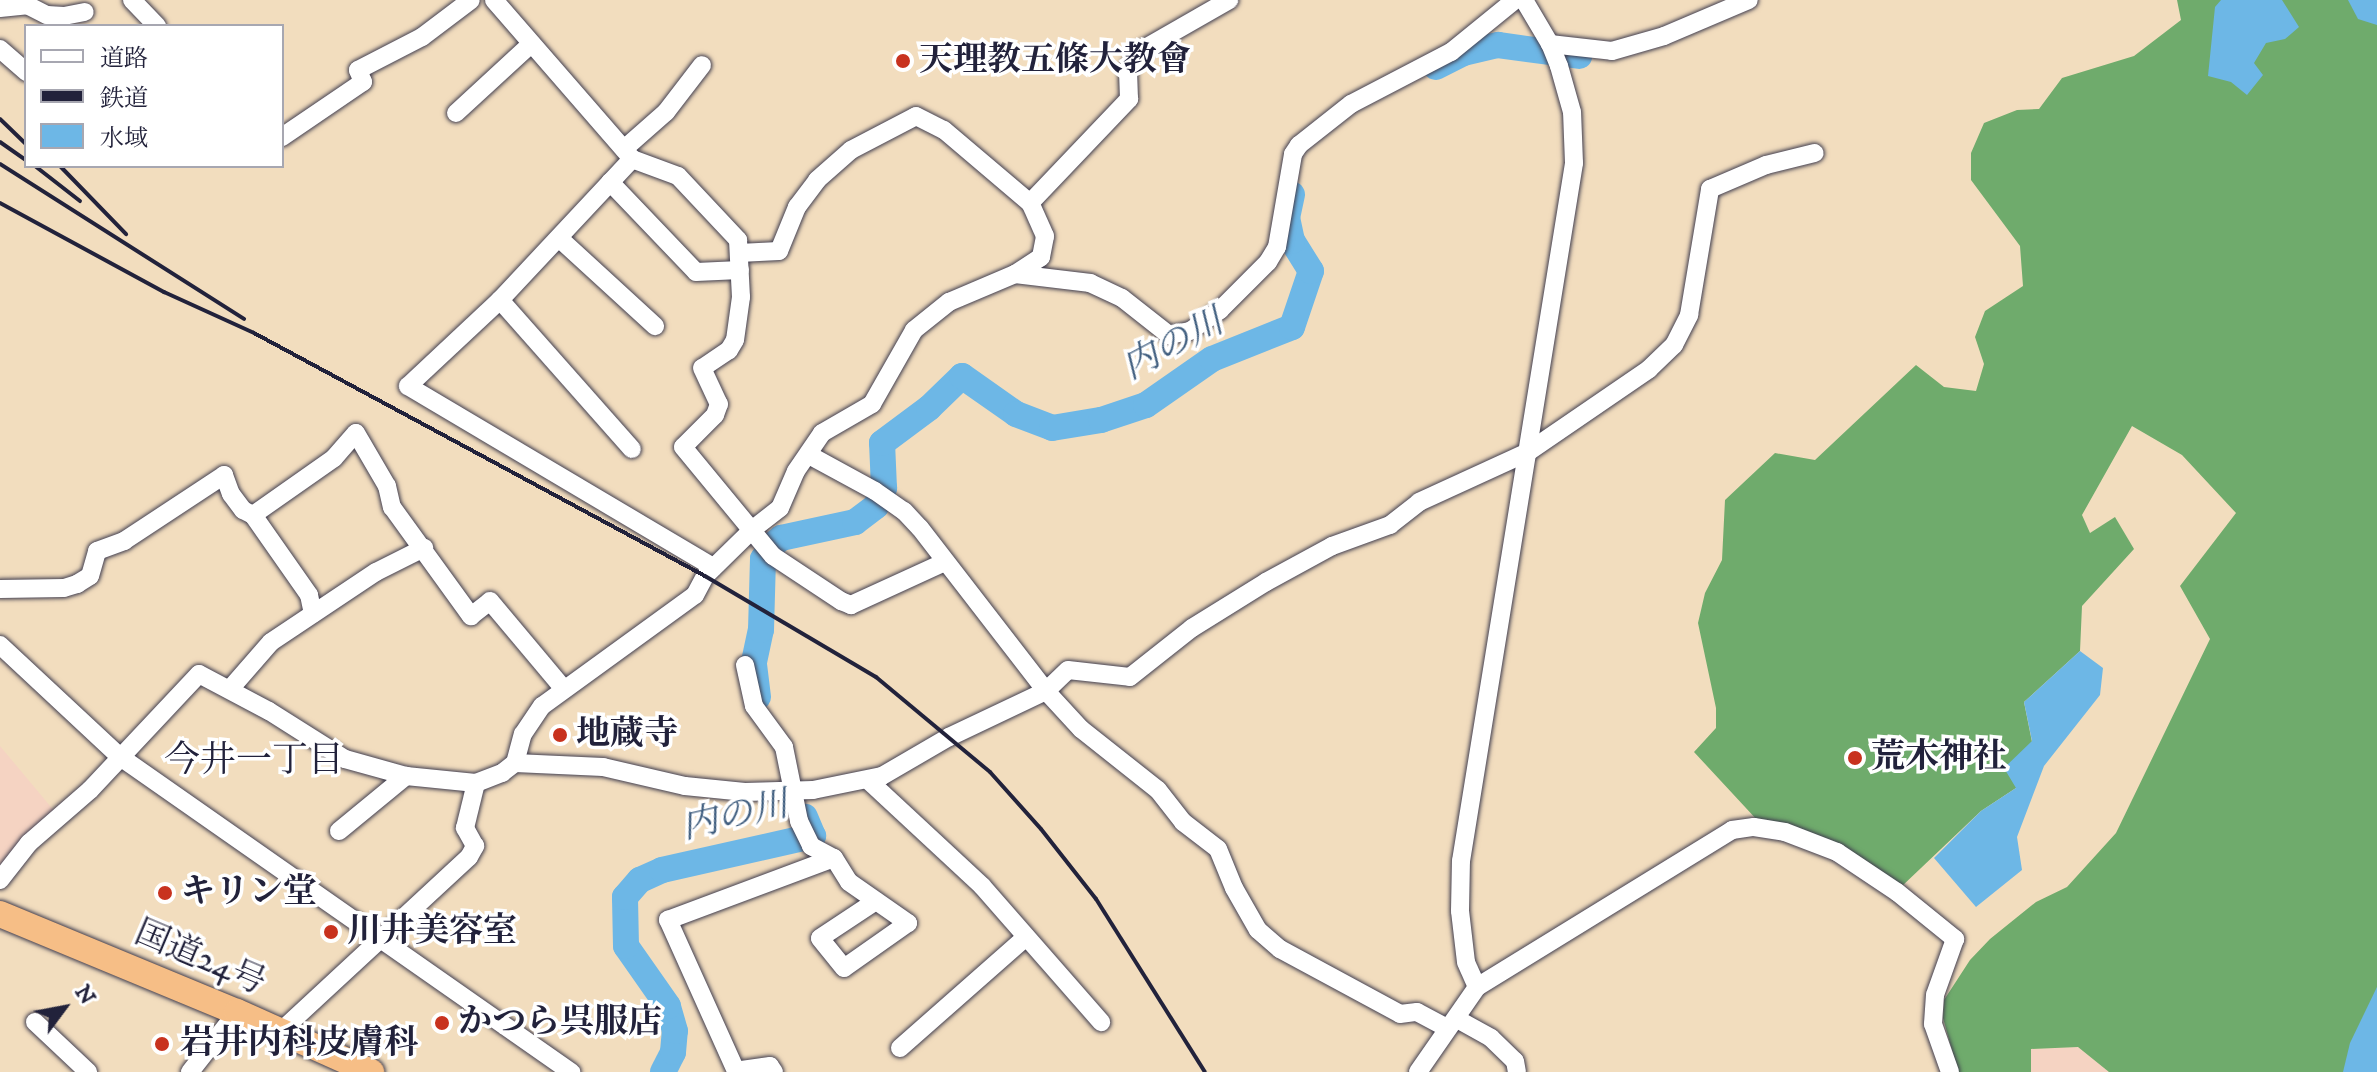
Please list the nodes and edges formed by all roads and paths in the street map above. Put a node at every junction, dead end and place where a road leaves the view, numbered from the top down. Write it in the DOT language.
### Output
graph roads {
  1 [pos="132,0"];
  2 [pos="471,0"];
  3 [pos="494,0"];
  4 [pos="1229,0"];
  5 [pos="1515,0"];
  6 [pos="1524,0"];
  7 [pos="1749,0"];
  8 [pos="0,8"];
  9 [pos="86,13"];
  10 [pos="51,21"];
  11 [pos="155,24"];
  12 [pos="531,44"];
  13 [pos="1550,44"];
  14 [pos="0,49"];
  15 [pos="702,65"];
  16 [pos="24,70"];
  17 [pos="456,113"];
  18 [pos="284,136"];
  19 [pos="1815,153"];
  20 [pos="628,154"];
  21 [pos="610,182"];
  22 [pos="1030,203"];
  23 [pos="560,239"];
  24 [pos="740,261"];
  25 [pos="1015,274"];
  26 [pos="500,300"];
  27 [pos="655,326"];
  28 [pos="632,449"];
  29 [pos="1528,452"];
  30 [pos="809,455"];
  31 [pos="253,515"];
  32 [pos="753,529"];
  33 [pos="424,548"];
  34 [pos="945,562"];
  35 [pos="713,567"];
  36 [pos="0,589"];
  37 [pos="313,614"];
  38 [pos="0,645"];
  39 [pos="745,665"];
  40 [pos="563,688"];
  41 [pos="230,689"];
  42 [pos="1046,691"];
  43 [pos="119,756"];
  44 [pos="515,763"];
  45 [pos="406,776"];
  46 [pos="869,781"];
  47 [pos="476,783"];
  48 [pos="792,792"];
  49 [pos="339,831"];
  50 [pos="834,858"];
  51 [pos="0,880"];
  52 [pos="876,901"];
  53 [pos="0,914"];
  54 [pos="1026,937"];
  55 [pos="378,939"];
  56 [pos="1477,987"];
  57 [pos="237,1012"];
  58 [pos="35,1022"];
  59 [pos="1101,1022"];
  60 [pos="1452,1024"];
  61 [pos="281,1031"];
  62 [pos="900,1048"];
  63 [pos="88,1072"];
  64 [pos="190,1072"];
  65 [pos="371,1072"];
  66 [pos="571,1072"];
  67 [pos="774,1072"];
  68 [pos="1418,1072"];
  69 [pos="1517,1072"];
  70 [pos="1950,1072"];
  1 -- 11 [label="street"];
  2 -- 18 [label="street"];
  3 -- 12 [label="street"];
  4 -- 22 [label="street"];
  5 -- 25 [label="street"];
  6 -- 13 [label="street"];
  7 -- 13 [label="street"];
  8 -- 10 [label="street"];
  9 -- 10 [label="street"];
  12 -- 17 [label="street"];
  12 -- 20 [label="street"];
  13 -- 29 [label="street"];
  14 -- 16 [label="street"];
  15 -- 20 [label="street"];
  19 -- 29 [label="street"];
  20 -- 21 [label="street"];
  20 -- 24 [label="street"];
  21 -- 23 [label="street"];
  21 -- 24 [label="street"];
  22 -- 24 [label="street"];
  22 -- 25 [label="street"];
  23 -- 26 [label="street"];
  23 -- 27 [label="street"];
  24 -- 32 [label="street"];
  25 -- 30 [label="street"];
  26 -- 28 [label="street"];
  26 -- 35 [label="street"];
  29 -- 42 [label="street"];
  29 -- 56 [label="street"];
  30 -- 32 [label="street"];
  30 -- 34 [label="street"];
  31 -- 33 [label="street"];
  31 -- 36 [label="street"];
  31 -- 37 [label="street"];
  32 -- 34 [label="street"];
  32 -- 35 [label="street"];
  33 -- 37 [label="street"];
  33 -- 40 [label="street"];
  34 -- 42 [label="street"];
  35 -- 40 [label="street"];
  37 -- 41 [label="street"];
  38 -- 43 [label="street"];
  39 -- 48 [label="street"];
  40 -- 44 [label="street"];
  41 -- 43 [label="street"];
  41 -- 45 [label="street"];
  42 -- 46 [label="street"];
  42 -- 60 [label="street"];
  43 -- 51 [label="street"];
  43 -- 55 [label="street"];
  44 -- 47 [label="street"];
  44 -- 48 [label="street"];
  45 -- 47 [label="street"];
  45 -- 49 [label="street"];
  46 -- 48 [label="street"];
  46 -- 54 [label="street"];
  47 -- 55 [label="street"];
  48 -- 50 [label="street"];
  50 -- 52 [label="street"];
  50 -- 67 [label="street"];
  53 -- 57 [label="highway, 国道24号"];
  54 -- 59 [label="street"];
  54 -- 62 [label="street"];
  55 -- 61 [label="street"];
  55 -- 66 [label="street"];
  56 -- 60 [label="street"];
  56 -- 70 [label="street"];
  57 -- 61 [label="highway, 国道24号"];
  57 -- 64 [label="street"];
  58 -- 63 [label="street"];
  60 -- 68 [label="street"];
  60 -- 69 [label="street"];
  61 -- 65 [label="highway, 国道24号"];
}
